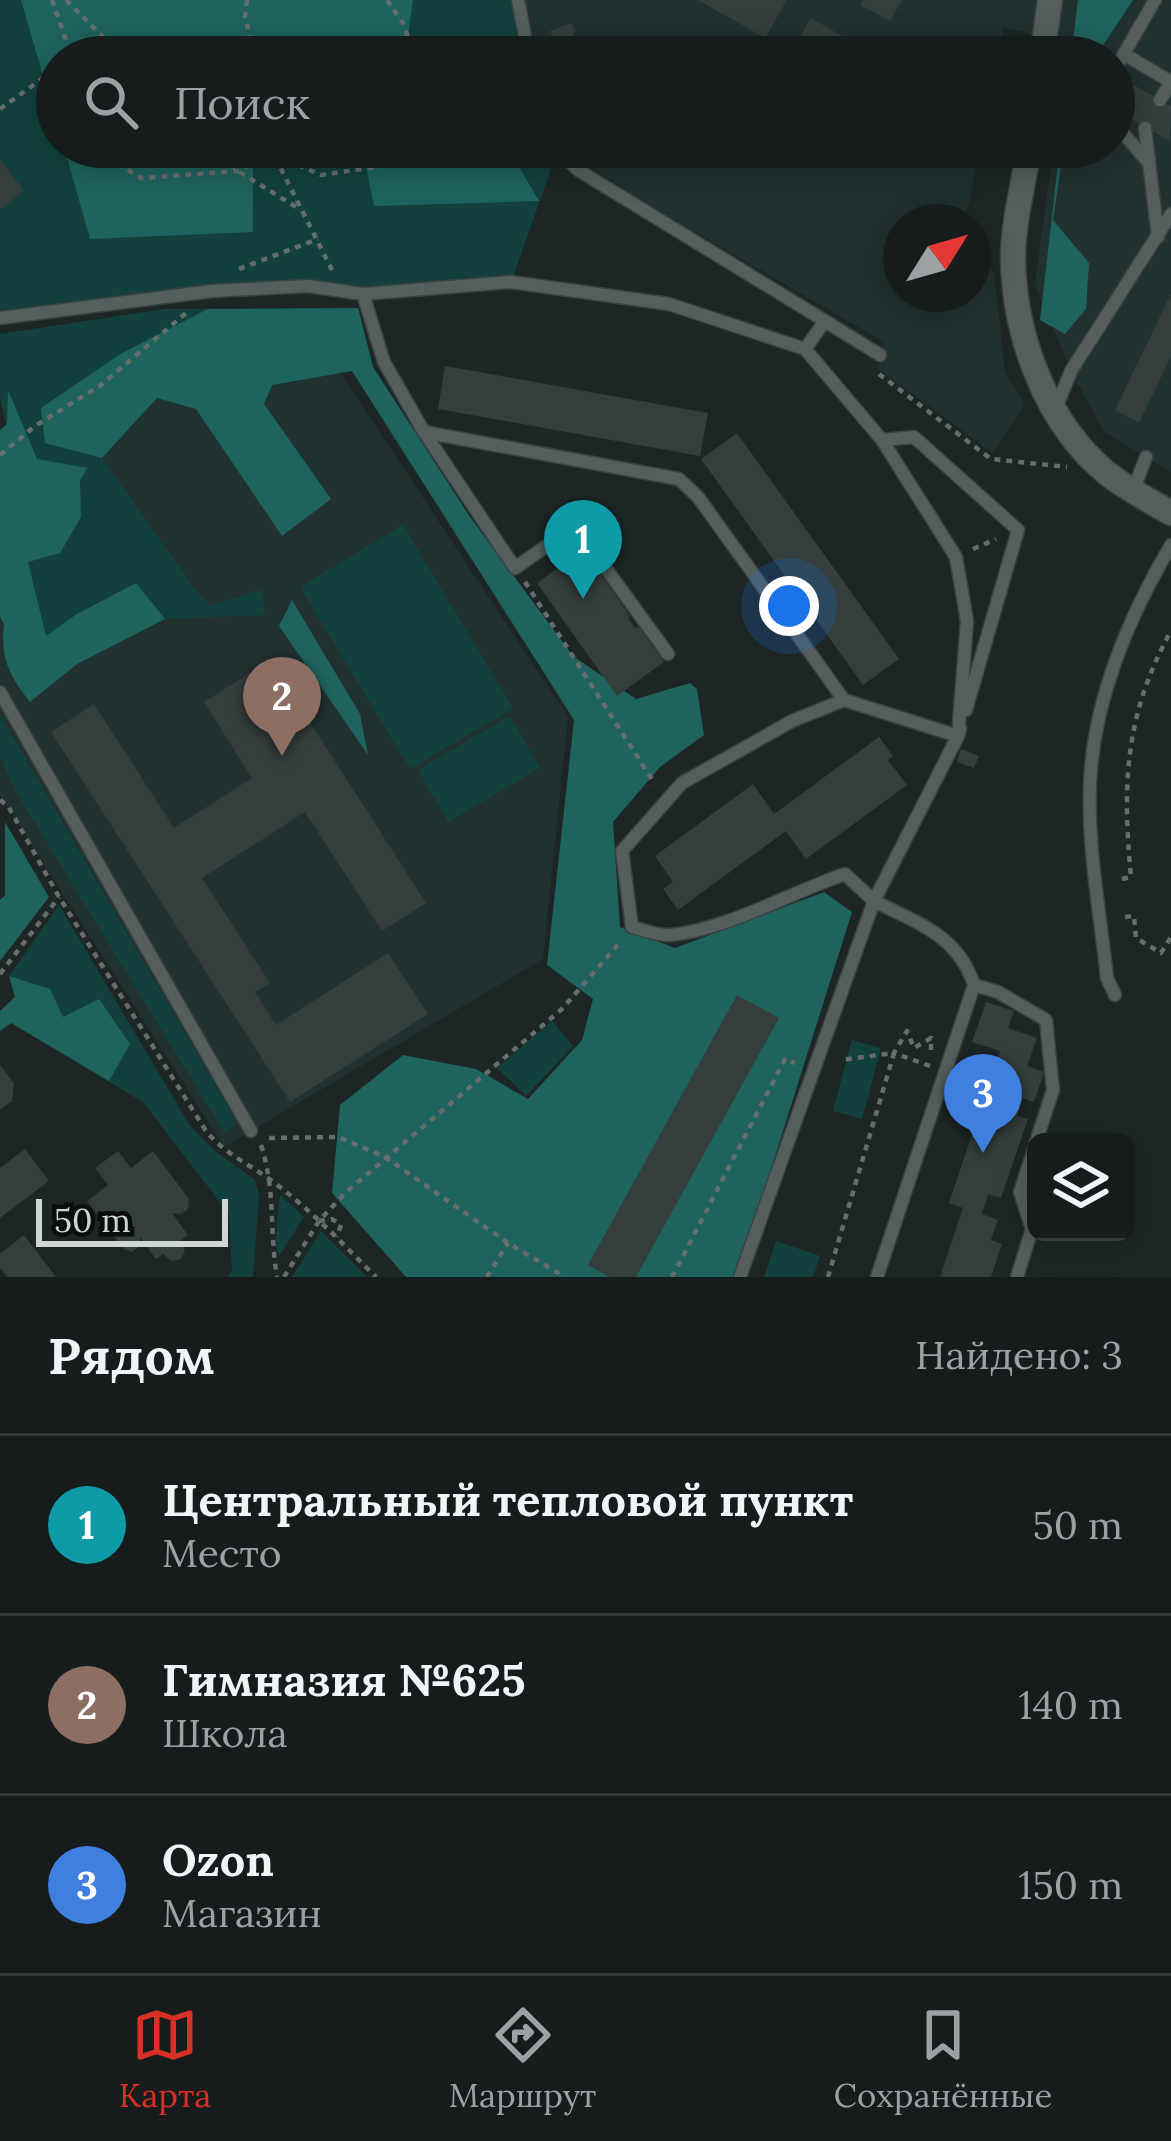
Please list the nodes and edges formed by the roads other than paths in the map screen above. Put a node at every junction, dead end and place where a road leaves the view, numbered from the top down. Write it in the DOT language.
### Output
graph roads {
  1 [pos="518,0"];
  2 [pos="1050,0"];
  3 [pos="1155,0"];
  4 [pos="525,36"];
  5 [pos="1045,36"];
  6 [pos="1134,36"];
  7 [pos="1135,61"];
  8 [pos="1171,82"];
  9 [pos="1160,100"];
  10 [pos="1145,128"];
  11 [pos="1135,147"];
  12 [pos="1151,165"];
  13 [pos="576,168"];
  14 [pos="1026,168"];
  15 [pos="1171,214"];
  16 [pos="1158,238"];
  17 [pos="363,293"];
  18 [pos="0,318"];
  19 [pos="825,321"];
  20 [pos="806,350"];
  21 [pos="874,351"];
  22 [pos="1055,410"];
  23 [pos="424,432"];
  24 [pos="883,440"];
  25 [pos="1146,457"];
  26 [pos="1133,491"];
  27 [pos="1171,513"];
  28 [pos="1171,545"];
  29 [pos="668,654"];
  30 [pos="0,692"];
  31 [pos="844,700"];
  32 [pos="958,736"];
  33 [pos="874,901"];
  34 [pos="974,985"];
  35 [pos="1115,994"];
  36 [pos="250,1131"];
  37 [pos="1039,1133"];
  38 [pos="1027,1170"];
  39 [pos="1027,1214"];
  40 [pos="1028,1241"];
  41 [pos="740,1277"];
  42 [pos="878,1277"];
  43 [pos="1017,1277"];
  1 -- 4 [label="lane"];
  2 -- 5 [label="street"];
  3 -- 6 [label="lane"];
  7 -- 8 [label="lane"];
  8 -- 9 [label="lane"];
  10 -- 12 [label="lane"];
  11 -- 12 [label="lane"];
  12 -- 16 [label="lane"];
  13 -- 19 [label="lane"];
  14 -- 22 [label="street"];
  15 -- 16 [label="lane"];
  16 -- 22 [label="lane"];
  17 -- 18 [label="lane"];
  17 -- 20 [label="lane"];
  17 -- 23 [label="lane"];
  19 -- 20 [label="lane"];
  19 -- 21 [label="lane"];
  20 -- 24 [label="lane"];
  22 -- 26 [label="street"];
  23 -- 29 [label="lane"];
  23 -- 31 [label="lane"];
  24 -- 32 [label="lane"];
  24 -- 32 [label="lane"];
  25 -- 26 [label="lane"];
  26 -- 27 [label="street"];
  28 -- 35 [label="lane"];
  30 -- 36 [label="lane"];
  31 -- 32 [label="lane"];
  31 -- 33 [label="lane"];
  32 -- 33 [label="lane"];
  33 -- 34 [label="lane"];
  33 -- 41 [label="lane"];
  34 -- 37 [label="lane"];
  34 -- 42 [label="lane"];
  38 -- 39 [label="lane"];
  40 -- 43 [label="lane"];
}
